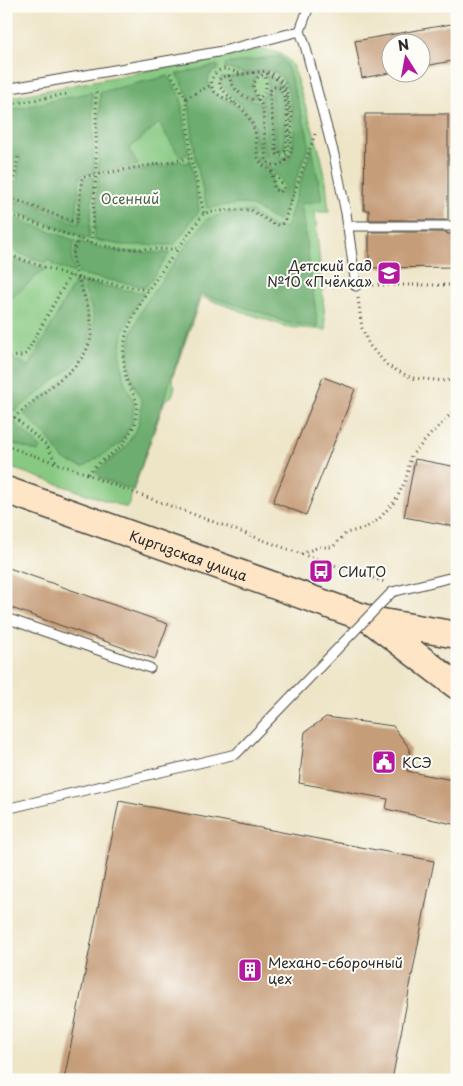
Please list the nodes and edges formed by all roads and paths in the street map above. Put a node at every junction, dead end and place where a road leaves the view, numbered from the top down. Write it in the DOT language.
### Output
graph roads {
  1 [pos="309,6"];
  2 [pos="300,31"];
  3 [pos="170,73"];
  4 [pos="264,74"];
  5 [pos="228,75"];
  6 [pos="242,75"];
  7 [pos="211,85"];
  8 [pos="6,88"];
  9 [pos="96,88"];
  10 [pos="186,98"];
  11 [pos="258,99"];
  12 [pos="235,103"];
  13 [pos="327,129"];
  14 [pos="276,150"];
  15 [pos="18,157"];
  16 [pos="192,158"];
  17 [pos="272,172"];
  18 [pos="96,175"];
  19 [pos="11,198"];
  20 [pos="6,213"];
  21 [pos="204,213"];
  22 [pos="347,226"];
  23 [pos="457,226"];
  24 [pos="79,239"];
  25 [pos="91,243"];
  26 [pos="178,249"];
  27 [pos="6,254"];
  28 [pos="70,275"];
  29 [pos="78,278"];
  30 [pos="457,285"];
  31 [pos="356,286"];
  32 [pos="148,290"];
  33 [pos="6,360"];
  34 [pos="457,378"];
  35 [pos="457,408"];
  36 [pos="6,412"];
  37 [pos="14,417"];
  38 [pos="6,424"];
  39 [pos="6,446"];
  40 [pos="56,463"];
  41 [pos="88,474"];
  42 [pos="6,490"];
  43 [pos="301,554"];
  44 [pos="457,576"];
  45 [pos="390,584"];
  46 [pos="6,618"];
  47 [pos="371,620"];
  48 [pos="457,635"];
  49 [pos="150,668"];
  50 [pos="457,686"];
  51 [pos="6,808"];
  1 -- 2 [label="lane"];
  2 -- 8 [label="lane"];
  2 -- 13 [label="lane"];
  3 -- 10 [label="path"];
  4 -- 11 [label="path"];
  4 -- 11 [label="path"];
  4 -- 14 [label="path"];
  5 -- 6 [label="path"];
  5 -- 11 [label="path"];
  5 -- 12 [label="path"];
  6 -- 7 [label="path"];
  6 -- 11 [label="path"];
  7 -- 10 [label="path"];
  7 -- 12 [label="path"];
  9 -- 18 [label="path"];
  10 -- 16 [label="path"];
  12 -- 17 [label="path"];
  13 -- 21 [label="path"];
  13 -- 22 [label="lane"];
  14 -- 14 [label="path"];
  15 -- 19 [label="path"];
  16 -- 18 [label="path"];
  16 -- 21 [label="path"];
  17 -- 17 [label="path"];
  18 -- 19 [label="path"];
  18 -- 25 [label="path"];
  19 -- 20 [label="path"];
  20 -- 24 [label="path"];
  21 -- 26 [label="path"];
  22 -- 23 [label="lane"];
  22 -- 31 [label="lane"];
  24 -- 25 [label="path"];
  24 -- 29 [label="path"];
  25 -- 26 [label="path"];
  26 -- 32 [label="path"];
  27 -- 28 [label="path"];
  28 -- 29 [label="path"];
  28 -- 33 [label="path"];
  29 -- 32 [label="path"];
  29 -- 37 [label="path"];
  30 -- 31 [label="path"];
  31 -- 34 [label="path"];
  32 -- 41 [label="path"];
  35 -- 43 [label="path"];
  36 -- 37 [label="path"];
  37 -- 38 [label="path"];
  37 -- 40 [label="path"];
  39 -- 40 [label="path"];
  40 -- 41 [label="path"];
  41 -- 43 [label="path"];
  42 -- 47 [label="main road, Киргизская улица"];
  43 -- 45 [label="path"];
  44 -- 51 [label="lane, bridge"];
  46 -- 49 [label="lane"];
  47 -- 48 [label="main road"];
  47 -- 50 [label="main road"];
}
